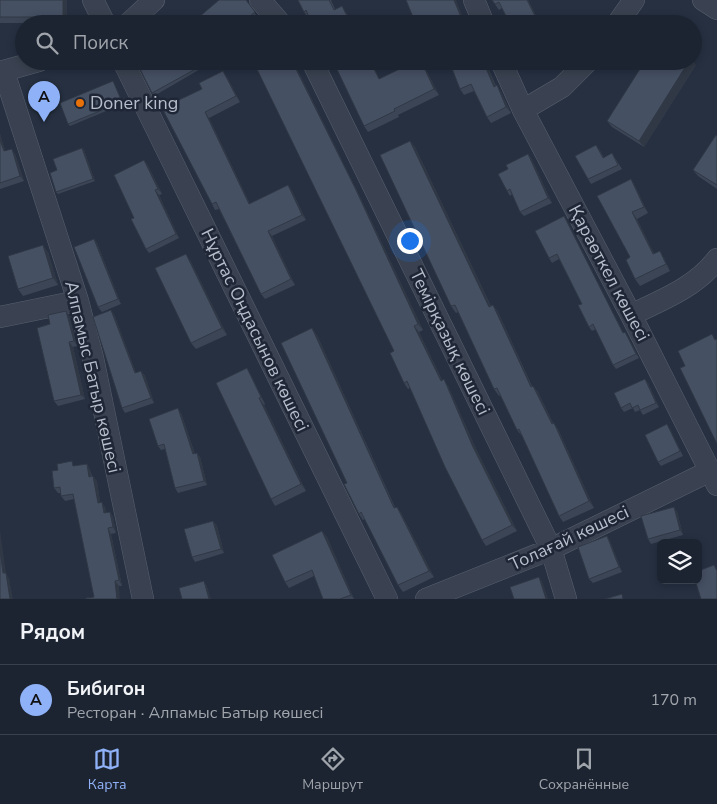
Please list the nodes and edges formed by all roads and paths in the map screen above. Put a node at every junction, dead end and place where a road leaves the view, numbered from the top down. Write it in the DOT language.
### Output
graph roads {
  1 [pos="93,0"];
  2 [pos="154,0"];
  3 [pos="260,0"];
  4 [pos="474,0"];
  5 [pos="634,0"];
  6 [pos="703,0"];
  7 [pos="717,9"];
  8 [pos="100,15"];
  9 [pos="138,15"];
  10 [pos="272,15"];
  11 [pos="480,15"];
  12 [pos="623,15"];
  13 [pos="15,68"];
  14 [pos="127,70"];
  15 [pos="316,70"];
  16 [pos="505,70"];
  17 [pos="579,70"];
  18 [pos="2,72"];
  19 [pos="523,110"];
  20 [pos="717,259"];
  21 [pos="78,301"];
  22 [pos="631,314"];
  23 [pos="0,318"];
  24 [pos="713,478"];
  25 [pos="551,549"];
  26 [pos="143,599"];
  27 [pos="387,599"];
  28 [pos="426,599"];
  29 [pos="566,599"];
  1 -- 8 [label="street"];
  2 -- 9 [label="street"];
  3 -- 10 [label="street"];
  4 -- 11 [label="street"];
  5 -- 12 [label="street"];
  6 -- 7 [label="street"];
  13 -- 18 [label="street"];
  14 -- 27 [label="street, Нұртас Оңдасынов көшесі"];
  15 -- 25 [label="street, Темірқазық көшесі"];
  16 -- 19 [label="street, Қараөткел көшесі"];
  17 -- 19 [label="street"];
  18 -- 21 [label="street, Алпамыс Батыр көшесі"];
  19 -- 22 [label="street, Қараөткел көшесі"];
  20 -- 22 [label="street"];
  21 -- 23 [label="street"];
  21 -- 26 [label="street, Алпамыс Батыр көшесі"];
  22 -- 24 [label="street, Қараөткел көшесі"];
  24 -- 25 [label="street, Толағай көшесі"];
  25 -- 28 [label="street, Толағай көшесі"];
  25 -- 29 [label="street, Темірқазық көшесі"];
}
